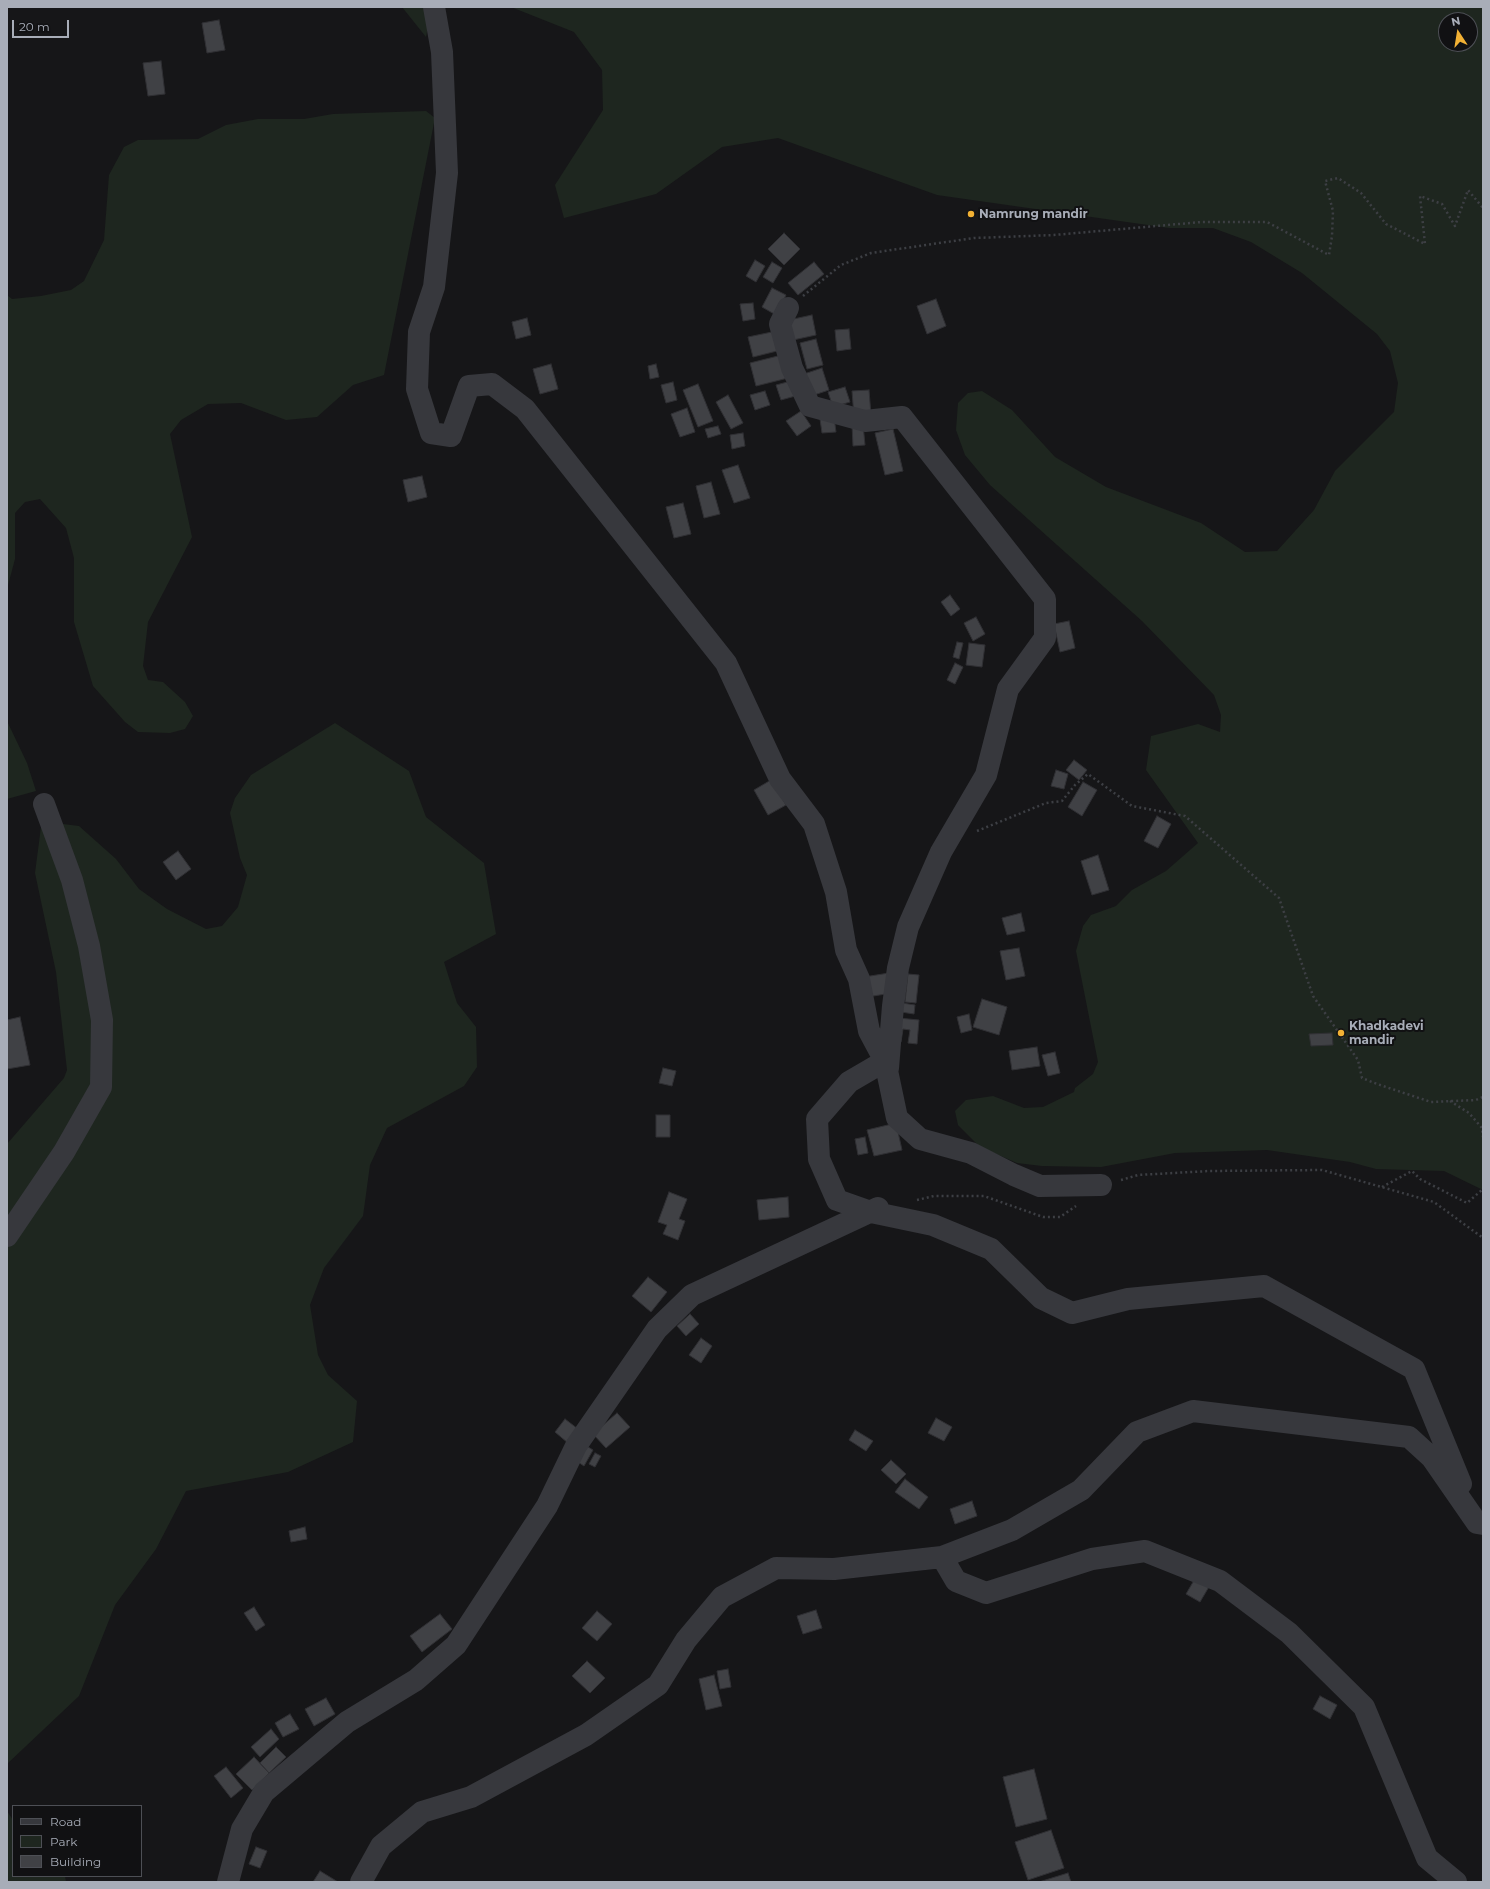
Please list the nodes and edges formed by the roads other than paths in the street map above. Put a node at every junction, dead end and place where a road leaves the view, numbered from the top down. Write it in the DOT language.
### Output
graph roads {
  1 [pos="434,7"];
  2 [pos="788,308"];
  3 [pos="44,804"];
  4 [pos="887,1067"];
  5 [pos="1101,1185"];
  6 [pos="875,1210"];
  7 [pos="7,1236"];
  8 [pos="1480,1523"];
  9 [pos="942,1557"];
  10 [pos="228,1882"];
  11 [pos="361,1882"];
  12 [pos="1456,1882"];
  1 -- 4 [label="street"];
  2 -- 4 [label="street"];
  3 -- 7 [label="street"];
  4 -- 5 [label="street"];
  4 -- 6 [label="street"];
  6 -- 8 [label="street"];
  6 -- 10 [label="street"];
  8 -- 9 [label="street"];
  9 -- 11 [label="street"];
  9 -- 12 [label="street"];
}
